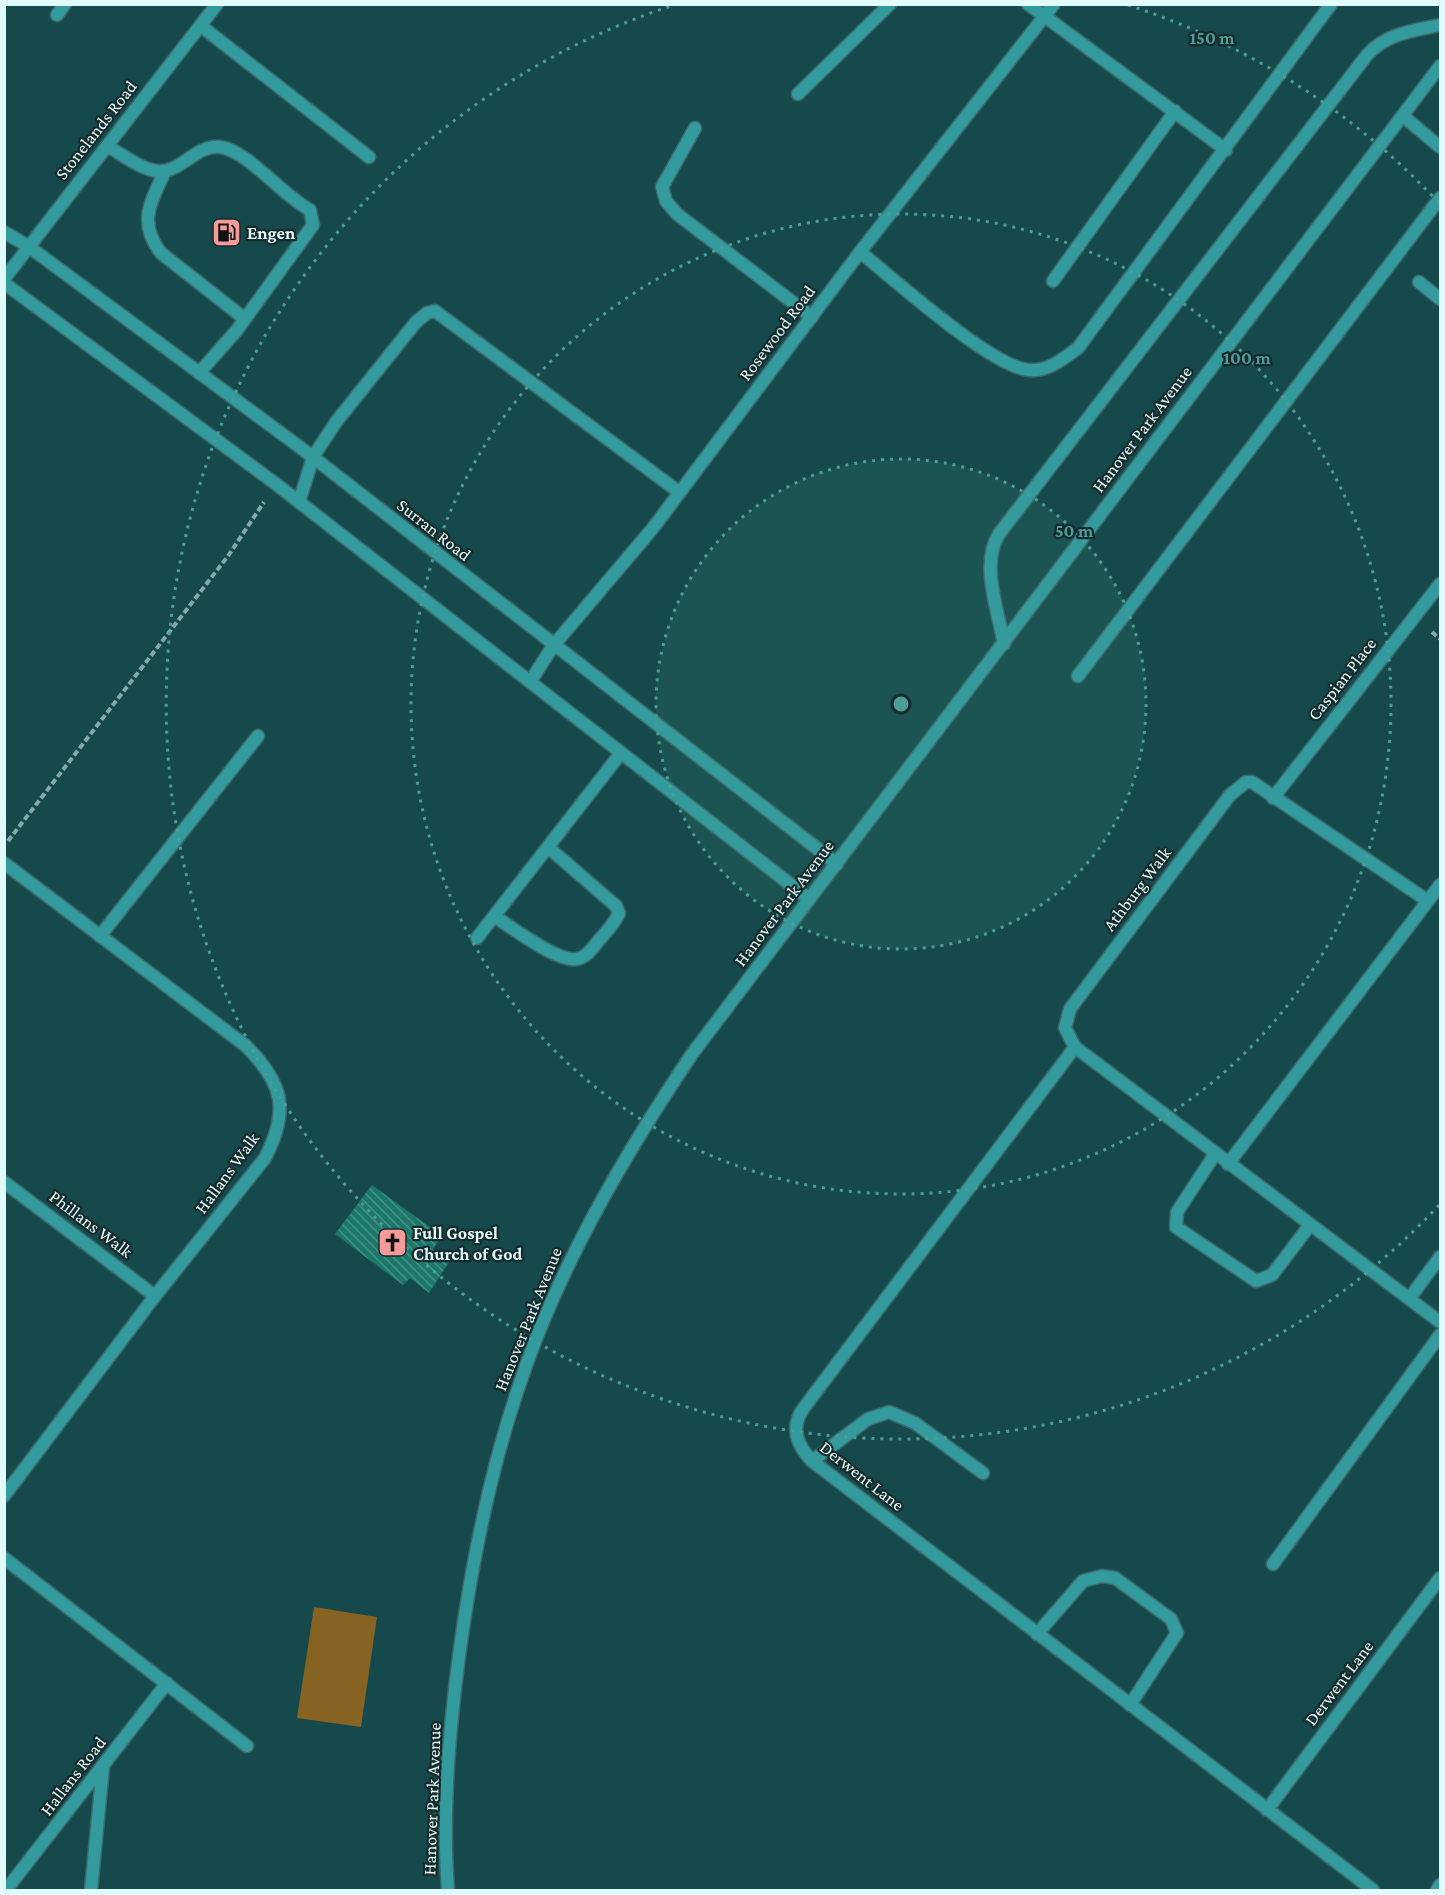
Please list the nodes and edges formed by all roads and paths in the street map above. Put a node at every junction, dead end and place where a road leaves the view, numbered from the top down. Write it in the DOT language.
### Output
graph roads {
  1 [pos="217,4"];
  2 [pos="890,4"];
  3 [pos="1028,4"];
  4 [pos="1053,4"];
  5 [pos="1331,4"];
  6 [pos="1045,16"];
  7 [pos="1440,25"];
  8 [pos="201,26"];
  9 [pos="1440,66"];
  10 [pos="798,94"];
  11 [pos="1174,111"];
  12 [pos="1403,116"];
  13 [pos="696,128"];
  14 [pos="107,146"];
  15 [pos="1440,147"];
  16 [pos="1226,150"];
  17 [pos="369,157"];
  18 [pos="165,171"];
  19 [pos="1440,198"];
  20 [pos="4,232"];
  21 [pos="28,246"];
  22 [pos="860,252"];
  23 [pos="4,281"];
  24 [pos="1053,281"];
  25 [pos="1419,282"];
  26 [pos="1440,299"];
  27 [pos="812,317"];
  28 [pos="245,319"];
  29 [pos="199,373"];
  30 [pos="313,457"];
  31 [pos="276,484"];
  32 [pos="679,492"];
  33 [pos="299,502"];
  34 [pos="1440,584"];
  35 [pos="1004,644"];
  36 [pos="553,646"];
  37 [pos="1078,676"];
  38 [pos="530,682"];
  39 [pos="258,736"];
  40 [pos="621,753"];
  41 [pos="1273,798"];
  42 [pos="4,845"];
  43 [pos="549,848"];
  44 [pos="4,863"];
  45 [pos="837,864"];
  46 [pos="1440,885"];
  47 [pos="809,900"];
  48 [pos="1428,901"];
  49 [pos="494,916"];
  50 [pos="100,936"];
  51 [pos="477,938"];
  52 [pos="1076,1047"];
  53 [pos="1215,1154"];
  54 [pos="1228,1164"];
  55 [pos="4,1182"];
  56 [pos="1310,1225"];
  57 [pos="1440,1257"];
  58 [pos="155,1296"];
  59 [pos="1409,1299"];
  60 [pos="1440,1322"];
  61 [pos="1440,1335"];
  62 [pos="812,1461"];
  63 [pos="983,1473"];
  64 [pos="4,1496"];
  65 [pos="4,1558"];
  66 [pos="1273,1564"];
  67 [pos="1440,1578"];
  68 [pos="1037,1634"];
  69 [pos="167,1683"];
  70 [pos="1130,1705"];
  71 [pos="247,1746"];
  72 [pos="103,1766"];
  73 [pos="1267,1810"];
  74 [pos="1440,1885"];
  75 [pos="6,1890"];
  76 [pos="91,1890"];
  77 [pos="448,1890"];
  78 [pos="1373,1890"];
  79 [pos="1437,1890"];
  1 -- 8 [label="street, Stonelands Road"];
  2 -- 10 [label="street"];
  3 -- 6 [label="street"];
  4 -- 6 [label="street, Rosewood Road"];
  5 -- 16 [label="street"];
  6 -- 11 [label="street"];
  6 -- 22 [label="street, Rosewood Road"];
  7 -- 35 [label="street"];
  8 -- 14 [label="street, Stonelands Road"];
  8 -- 17 [label="street"];
  9 -- 12 [label="street, Hanover Park Avenue"];
  11 -- 16 [label="street"];
  11 -- 24 [label="street"];
  12 -- 15 [label="street"];
  12 -- 35 [label="street, Hanover Park Avenue"];
  13 -- 27 [label="street"];
  14 -- 18 [label="street"];
  14 -- 21 [label="street, Stonelands Road"];
  16 -- 22 [label="street"];
  18 -- 28 [label="street"];
  18 -- 28 [label="street"];
  19 -- 37 [label="street"];
  20 -- 21 [label="street, Surran Road"];
  21 -- 23 [label="street, Stonelands Road"];
  21 -- 29 [label="street, Surran Road"];
  22 -- 27 [label="street, Rosewood Road"];
  23 -- 31 [label="street"];
  25 -- 26 [label="street"];
  27 -- 32 [label="street, Rosewood Road"];
  28 -- 29 [label="street"];
  29 -- 30 [label="street, Surran Road"];
  30 -- 32 [label="street"];
  30 -- 33 [label="street"];
  30 -- 36 [label="street, Surran Road"];
  31 -- 33 [label="street"];
  31 -- 42 [label="path"];
  32 -- 36 [label="street, Rosewood Road"];
  33 -- 38 [label="street"];
  34 -- 41 [label="street, Caspian Place"];
  35 -- 45 [label="street, Hanover Park Avenue"];
  36 -- 38 [label="street, Rosewood Road"];
  36 -- 45 [label="street, Surran Road"];
  38 -- 40 [label="street"];
  39 -- 50 [label="street"];
  40 -- 43 [label="street"];
  40 -- 47 [label="street"];
  41 -- 48 [label="street, Athburg Walk"];
  41 -- 52 [label="street, Athburg Walk"];
  43 -- 49 [label="street"];
  43 -- 49 [label="street"];
  44 -- 50 [label="street, Hallans Walk"];
  45 -- 47 [label="street, Hanover Park Avenue"];
  46 -- 48 [label="street"];
  47 -- 77 [label="street, Hanover Park Avenue"];
  48 -- 54 [label="street"];
  49 -- 51 [label="street"];
  50 -- 58 [label="street, Hallans Walk"];
  52 -- 53 [label="street"];
  52 -- 62 [label="street, Derwent Lane"];
  53 -- 54 [label="street"];
  53 -- 56 [label="street"];
  54 -- 56 [label="street"];
  55 -- 58 [label="street, Phillans Walk"];
  56 -- 59 [label="street"];
  57 -- 59 [label="street"];
  58 -- 64 [label="street, Hallans Walk"];
  59 -- 60 [label="street"];
  61 -- 66 [label="street"];
  62 -- 63 [label="street"];
  62 -- 68 [label="street, Derwent Lane"];
  65 -- 69 [label="street"];
  67 -- 73 [label="street, Derwent Lane"];
  68 -- 70 [label="street, Derwent Lane"];
  68 -- 70 [label="street"];
  69 -- 71 [label="street"];
  69 -- 72 [label="street, Hallans Road"];
  70 -- 73 [label="street, Derwent Lane"];
  72 -- 75 [label="street, Hallans Road"];
  72 -- 76 [label="street"];
  73 -- 78 [label="street, Derwent Lane"];
  74 -- 79 [label="street"];
}
